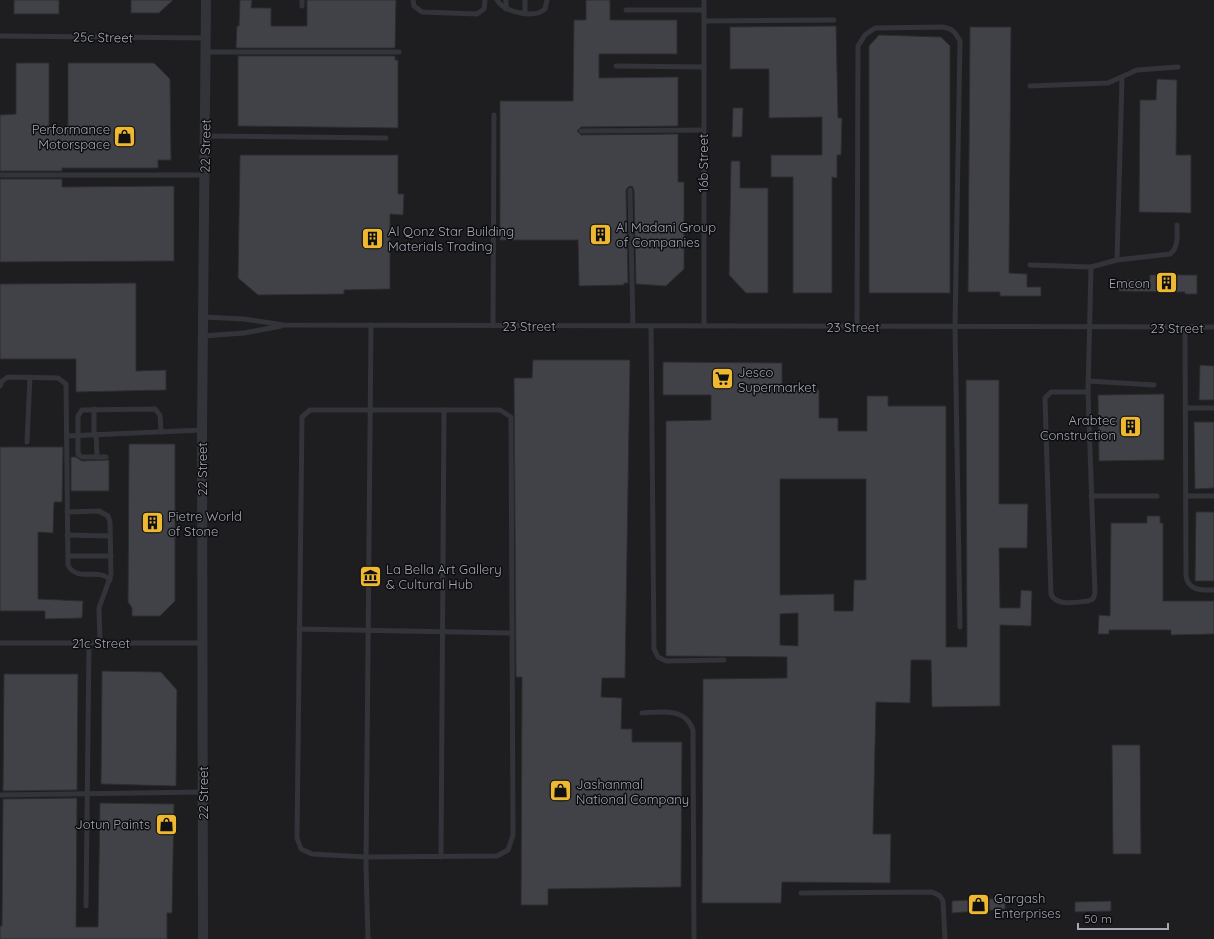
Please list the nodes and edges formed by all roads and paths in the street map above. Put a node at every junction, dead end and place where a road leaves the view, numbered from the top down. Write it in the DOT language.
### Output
graph roads {
  1 [pos="206,0"];
  2 [pos="413,0"];
  3 [pos="484,0"];
  4 [pos="497,0"];
  5 [pos="506,0"];
  6 [pos="525,0"];
  7 [pos="547,0"];
  8 [pos="704,0"];
  9 [pos="506,9"];
  10 [pos="626,10"];
  11 [pos="704,10"];
  12 [pos="525,13"];
  13 [pos="834,20"];
  14 [pos="705,21"];
  15 [pos="0,36"];
  16 [pos="206,38"];
  17 [pos="206,52"];
  18 [pos="399,52"];
  19 [pos="616,66"];
  20 [pos="704,66"];
  21 [pos="1178,67"];
  22 [pos="1122,77"];
  23 [pos="1030,86"];
  24 [pos="494,115"];
  25 [pos="703,130"];
  26 [pos="581,131"];
  27 [pos="205,136"];
  28 [pos="386,138"];
  29 [pos="0,175"];
  30 [pos="205,175"];
  31 [pos="630,190"];
  32 [pos="1177,225"];
  33 [pos="1116,260"];
  34 [pos="1030,265"];
  35 [pos="1091,267"];
  36 [pos="203,316"];
  37 [pos="284,325"];
  38 [pos="371,325"];
  39 [pos="493,326"];
  40 [pos="634,326"];
  41 [pos="651,326"];
  42 [pos="704,326"];
  43 [pos="857,327"];
  44 [pos="955,327"];
  45 [pos="1090,328"];
  46 [pos="1185,328"];
  47 [pos="1214,328"];
  48 [pos="203,336"];
  49 [pos="30,377"];
  50 [pos="1088,381"];
  51 [pos="1154,384"];
  52 [pos="0,386"];
  53 [pos="1088,392"];
  54 [pos="1185,408"];
  55 [pos="1214,408"];
  56 [pos="94,409"];
  57 [pos="370,410"];
  58 [pos="444,410"];
  59 [pos="202,430"];
  60 [pos="161,432"];
  61 [pos="95,434"];
  62 [pos="77,435"];
  63 [pos="67,436"];
  64 [pos="27,442"];
  65 [pos="97,457"];
  66 [pos="106,457"];
  67 [pos="1091,496"];
  68 [pos="1157,496"];
  69 [pos="1186,496"];
  70 [pos="1214,496"];
  71 [pos="68,512"];
  72 [pos="67,535"];
  73 [pos="110,536"];
  74 [pos="68,556"];
  75 [pos="111,556"];
  76 [pos="110,580"];
  77 [pos="1214,590"];
  78 [pos="960,627"];
  79 [pos="299,629"];
  80 [pos="368,631"];
  81 [pos="442,631"];
  82 [pos="512,633"];
  83 [pos="0,643"];
  84 [pos="89,643"];
  85 [pos="100,643"];
  86 [pos="202,643"];
  87 [pos="724,660"];
  88 [pos="642,713"];
  89 [pos="203,792"];
  90 [pos="87,794"];
  91 [pos="0,795"];
  92 [pos="366,857"];
  93 [pos="441,857"];
  94 [pos="802,892"];
  95 [pos="86,906"];
  96 [pos="203,939"];
  97 [pos="368,939"];
  98 [pos="694,939"];
  99 [pos="945,939"];
  1 -- 16 [label="street, 22 Street"];
  2 -- 3 [label="lane"];
  4 -- 9 [label="lane"];
  5 -- 9 [label="lane"];
  6 -- 12 [label="lane"];
  7 -- 12 [label="lane"];
  8 -- 11 [label="lane, 16b Street"];
  9 -- 12 [label="lane"];
  10 -- 11 [label="lane"];
  11 -- 14 [label="lane, 16b Street"];
  13 -- 14 [label="lane"];
  14 -- 20 [label="lane, 16b Street"];
  15 -- 16 [label="lane, 25c Street"];
  16 -- 17 [label="street, 22 Street"];
  17 -- 18 [label="lane"];
  17 -- 27 [label="street, 22 Street"];
  19 -- 20 [label="lane"];
  20 -- 25 [label="lane, 16b Street"];
  21 -- 22 [label="lane"];
  22 -- 23 [label="lane"];
  22 -- 33 [label="lane"];
  24 -- 39 [label="lane, 23 Street"];
  25 -- 26 [label="lane"];
  25 -- 42 [label="lane, 16b Street"];
  27 -- 28 [label="lane"];
  27 -- 30 [label="street, 22 Street"];
  29 -- 30 [label="lane"];
  30 -- 36 [label="street, 22 Street"];
  31 -- 40 [label="lane"];
  32 -- 33 [label="lane"];
  33 -- 35 [label="lane"];
  34 -- 35 [label="lane"];
  35 -- 45 [label="lane"];
  36 -- 37 [label="lane, 23 Street"];
  36 -- 48 [label="street, 22 Street"];
  37 -- 38 [label="lane, 23 Street"];
  37 -- 48 [label="lane, 23 Street"];
  38 -- 39 [label="lane, 23 Street"];
  38 -- 57 [label="lane"];
  39 -- 40 [label="lane, 23 Street"];
  40 -- 41 [label="lane, 23 Street"];
  41 -- 42 [label="lane, 23 Street"];
  41 -- 87 [label="lane"];
  42 -- 43 [label="lane, 23 Street"];
  43 -- 44 [label="lane, 23 Street"];
  43 -- 44 [label="lane"];
  44 -- 45 [label="lane, 23 Street"];
  44 -- 78 [label="lane"];
  45 -- 46 [label="lane, 23 Street"];
  45 -- 50 [label="lane"];
  46 -- 47 [label="lane, 23 Street"];
  46 -- 54 [label="lane"];
  48 -- 59 [label="street, 22 Street"];
  49 -- 52 [label="lane"];
  49 -- 63 [label="lane"];
  49 -- 64 [label="lane"];
  50 -- 51 [label="lane"];
  50 -- 53 [label="lane"];
  53 -- 67 [label="lane"];
  53 -- 67 [label="lane"];
  54 -- 55 [label="lane"];
  54 -- 69 [label="lane"];
  56 -- 60 [label="lane"];
  56 -- 61 [label="lane"];
  56 -- 62 [label="lane"];
  57 -- 58 [label="lane"];
  57 -- 79 [label="lane"];
  57 -- 80 [label="lane"];
  58 -- 81 [label="lane"];
  58 -- 82 [label="lane"];
  59 -- 60 [label="lane"];
  59 -- 86 [label="street, 22 Street"];
  60 -- 61 [label="lane"];
  61 -- 62 [label="lane"];
  61 -- 65 [label="lane"];
  62 -- 63 [label="lane"];
  62 -- 65 [label="lane"];
  63 -- 71 [label="lane"];
  65 -- 66 [label="lane"];
  67 -- 68 [label="lane"];
  69 -- 70 [label="lane"];
  69 -- 77 [label="lane"];
  71 -- 72 [label="lane"];
  71 -- 73 [label="lane"];
  72 -- 73 [label="lane"];
  72 -- 74 [label="lane"];
  73 -- 75 [label="lane"];
  74 -- 75 [label="lane"];
  74 -- 76 [label="lane"];
  75 -- 76 [label="lane"];
  76 -- 85 [label="lane"];
  79 -- 80 [label="lane"];
  79 -- 92 [label="lane"];
  80 -- 81 [label="lane"];
  80 -- 92 [label="lane"];
  81 -- 82 [label="lane"];
  81 -- 93 [label="lane"];
  82 -- 93 [label="lane"];
  83 -- 84 [label="lane, 21c Street"];
  84 -- 85 [label="lane, 21c Street"];
  84 -- 90 [label="lane"];
  85 -- 86 [label="lane, 21c Street"];
  86 -- 89 [label="street, 22 Street"];
  88 -- 98 [label="lane"];
  89 -- 90 [label="lane"];
  89 -- 96 [label="street, 22 Street"];
  90 -- 91 [label="lane"];
  90 -- 95 [label="lane"];
  92 -- 93 [label="lane"];
  92 -- 97 [label="lane"];
  94 -- 99 [label="lane"];
}
